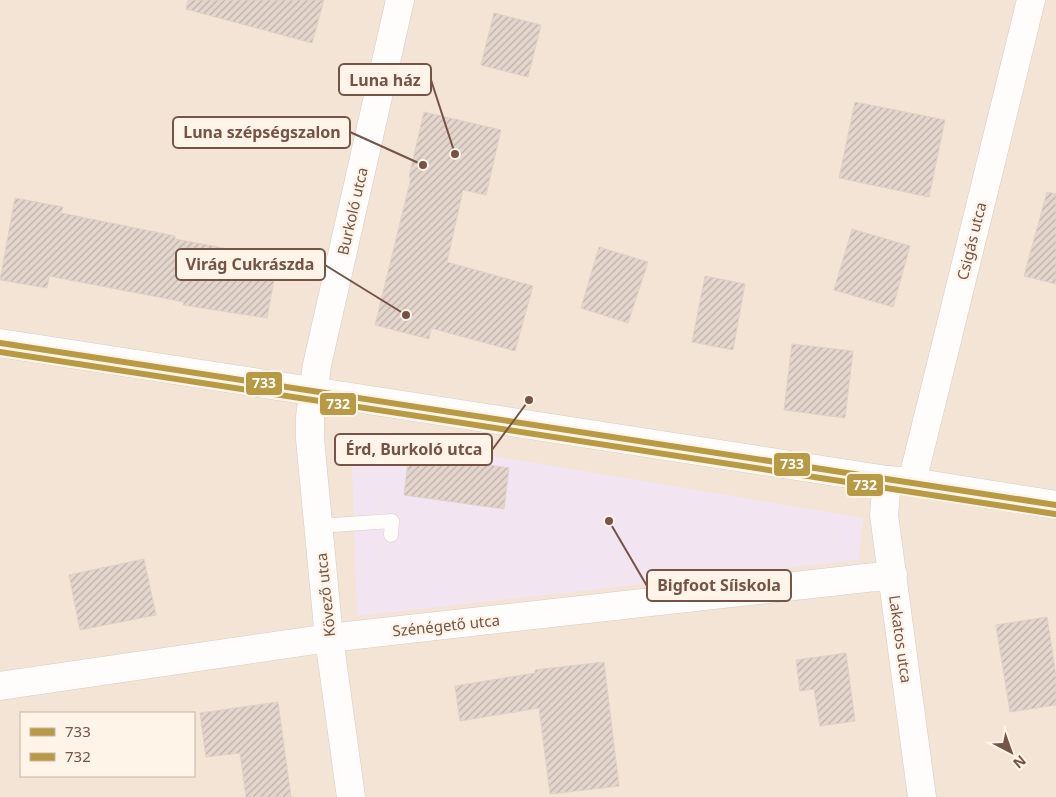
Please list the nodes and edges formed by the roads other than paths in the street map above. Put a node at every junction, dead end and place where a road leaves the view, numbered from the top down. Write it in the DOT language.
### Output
graph roads {
  1 [pos="400,0"];
  2 [pos="1031,0"];
  3 [pos="0,343"];
  4 [pos="313,393"];
  5 [pos="899,481"];
  6 [pos="1056,505"];
  7 [pos="318,526"];
  8 [pos="391,535"];
  9 [pos="892,575"];
  10 [pos="329,638"];
  11 [pos="0,686"];
  12 [pos="351,797"];
  13 [pos="922,797"];
  1 -- 4 [label="street, Burkoló utca"];
  2 -- 5 [label="street, Csigás utca"];
  3 -- 4 [label="street"];
  4 -- 5 [label="street"];
  4 -- 7 [label="street, Kövező utca"];
  5 -- 6 [label="street"];
  5 -- 9 [label="street, Lakatos utca"];
  7 -- 8 [label="lane"];
  7 -- 10 [label="street, Kövező utca"];
  9 -- 10 [label="street, Szénégető utca"];
  9 -- 13 [label="street, Lakatos utca"];
  10 -- 11 [label="street, Szénégető utca"];
  10 -- 12 [label="street, Kövező utca"];
}
